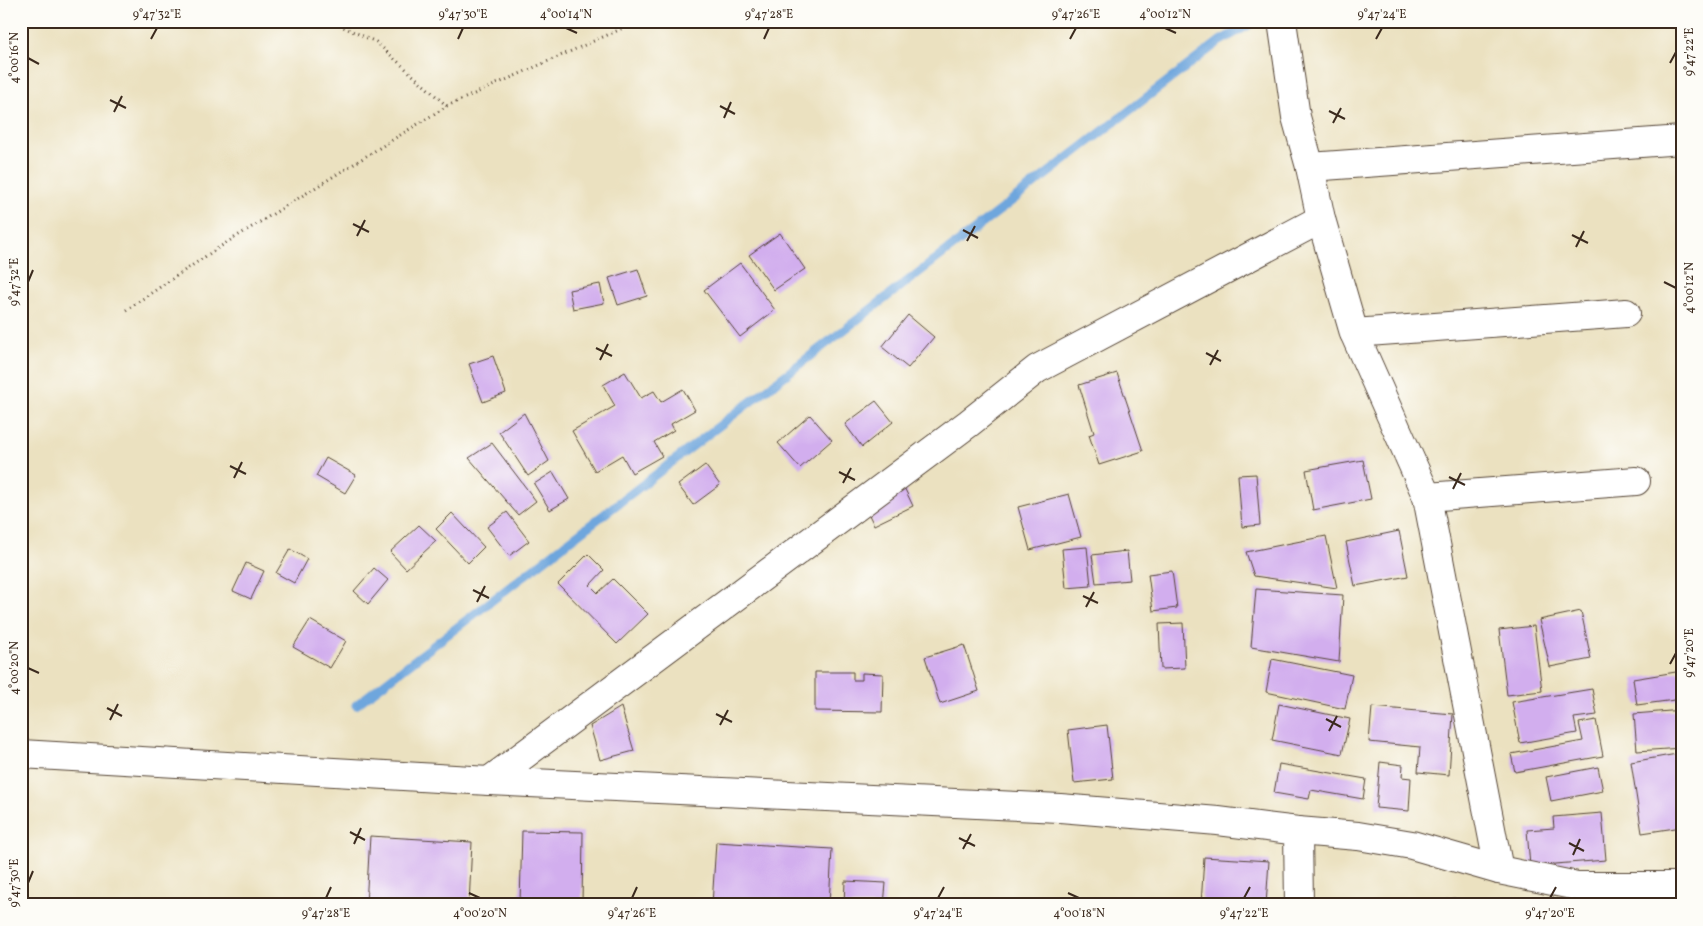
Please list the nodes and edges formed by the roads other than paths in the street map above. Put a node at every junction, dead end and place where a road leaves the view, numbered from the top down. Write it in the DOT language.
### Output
graph roads {
  1 [pos="1283,27"];
  2 [pos="1682,140"];
  3 [pos="1310,167"];
  4 [pos="1321,219"];
  5 [pos="1626,313"];
  6 [pos="1354,333"];
  7 [pos="1636,481"];
  8 [pos="1427,497"];
  9 [pos="21,754"];
  10 [pos="488,781"];
  11 [pos="1298,832"];
  12 [pos="1499,870"];
  13 [pos="1682,886"];
  14 [pos="1577,895"];
  15 [pos="1299,905"];
  1 -- 3 [label="street"];
  2 -- 3 [label="street"];
  3 -- 4 [label="street"];
  4 -- 6 [label="street"];
  4 -- 10 [label="street"];
  5 -- 6 [label="street"];
  6 -- 8 [label="street"];
  7 -- 8 [label="street"];
  8 -- 12 [label="street"];
  9 -- 10 [label="street"];
  10 -- 11 [label="street"];
  11 -- 12 [label="street"];
  11 -- 15 [label="street"];
  12 -- 14 [label="street"];
  13 -- 14 [label="street"];
}
